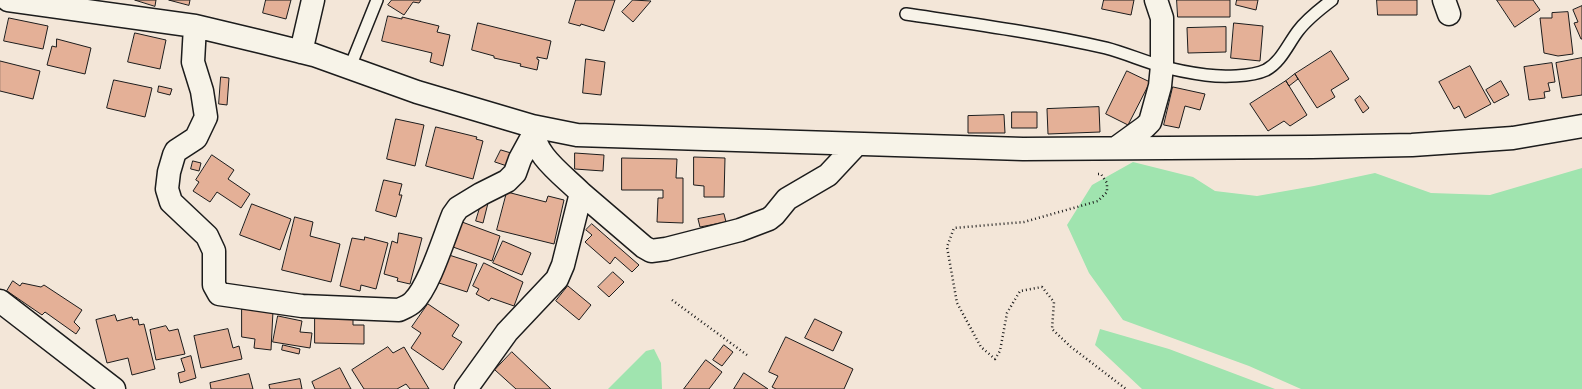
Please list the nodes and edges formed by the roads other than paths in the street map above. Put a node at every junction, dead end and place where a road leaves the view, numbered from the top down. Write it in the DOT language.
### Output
graph roads {
  1 [pos="8,0"];
  2 [pos="313,0"];
  3 [pos="377,0"];
  4 [pos="1156,0"];
  5 [pos="1332,0"];
  6 [pos="906,14"];
  7 [pos="195,26"];
  8 [pos="301,52"];
  9 [pos="1162,66"];
  10 [pos="350,67"];
  11 [pos="1582,126"];
  12 [pos="532,132"];
  13 [pos="856,144"];
  14 [pos="1116,148"];
  15 [pos="581,193"];
  16 [pos="0,301"];
  17 [pos="114,389"];
  18 [pos="466,389"];
  1 -- 7 [label="street"];
  2 -- 8 [label="street"];
  3 -- 10 [label="lane"];
  4 -- 9 [label="street"];
  5 -- 9 [label="lane"];
  6 -- 9 [label="lane"];
  7 -- 8 [label="street"];
  7 -- 12 [label="street"];
  8 -- 10 [label="street"];
  9 -- 14 [label="street"];
  10 -- 12 [label="street"];
  11 -- 14 [label="street"];
  12 -- 13 [label="street"];
  12 -- 15 [label="street"];
  13 -- 14 [label="street"];
  13 -- 15 [label="street"];
  15 -- 18 [label="street"];
  16 -- 17 [label="street"];
}
